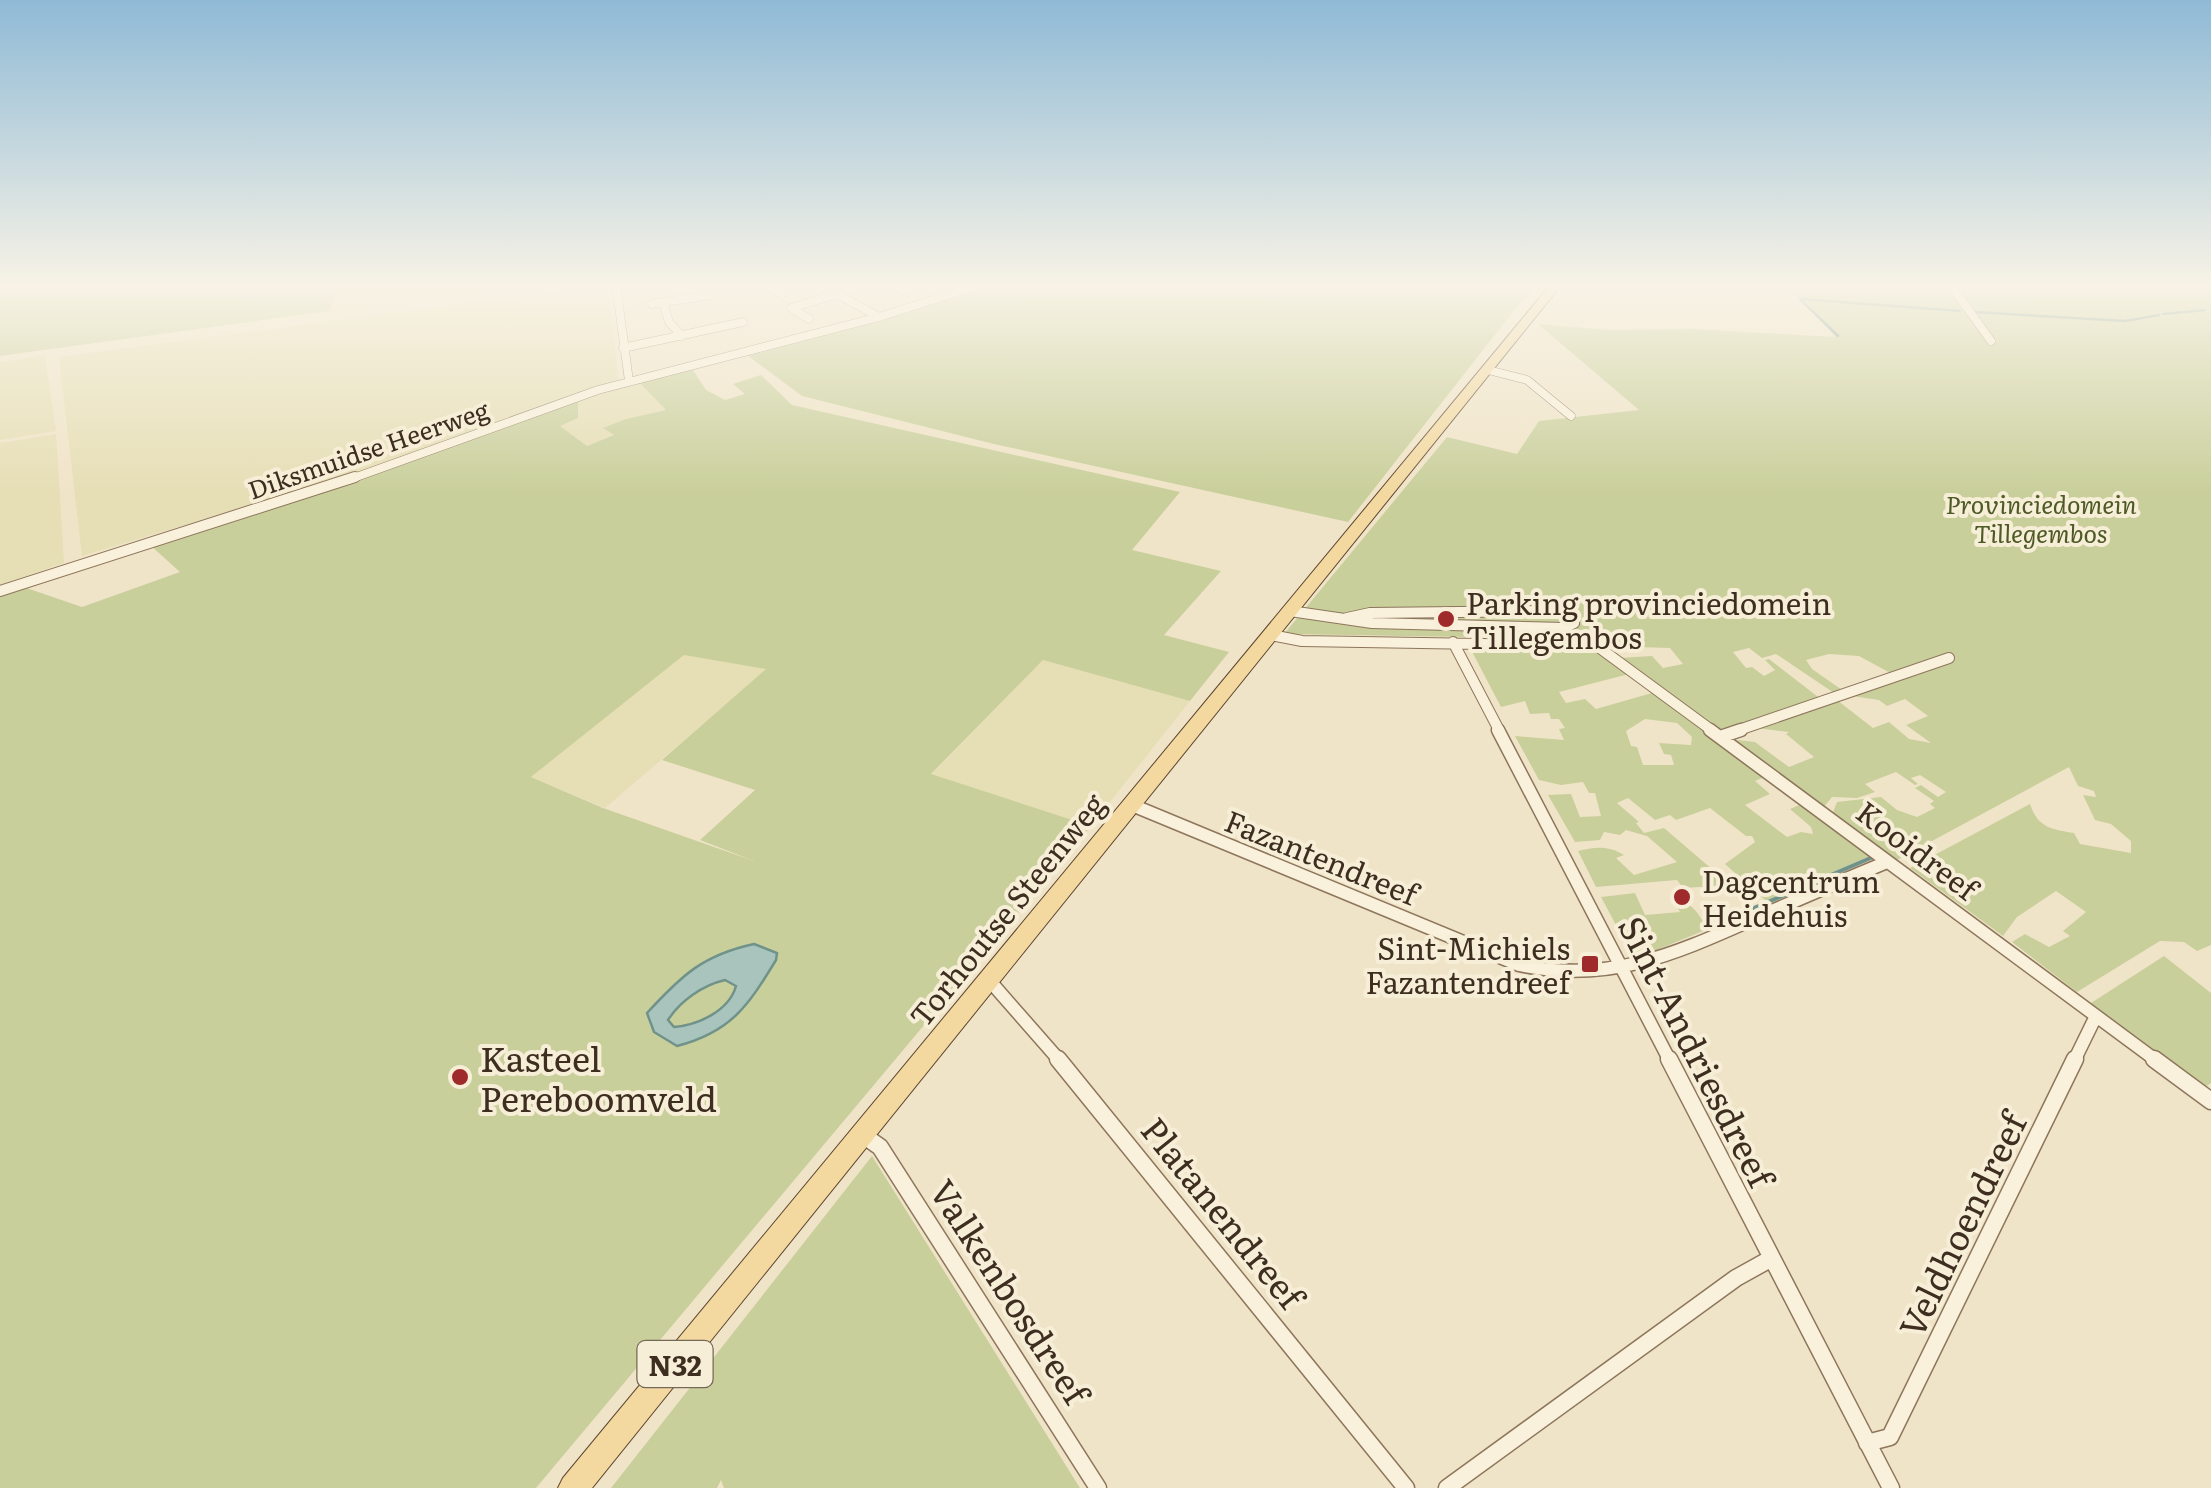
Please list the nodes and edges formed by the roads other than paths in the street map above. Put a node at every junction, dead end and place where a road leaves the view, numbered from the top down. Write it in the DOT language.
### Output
graph roads {
  1 [pos="624,353"];
  2 [pos="739,353"];
  3 [pos="1501,353"];
  4 [pos="1488,370"];
  5 [pos="629,382"];
  6 [pos="1570,416"];
  7 [pos="0,591"];
  8 [pos="1290,611"];
  9 [pos="1347,618"];
  10 [pos="1270,636"];
  11 [pos="1454,642"];
  12 [pos="1949,658"];
  13 [pos="1720,737"];
  14 [pos="1132,806"];
  15 [pos="1887,862"];
  16 [pos="1623,970"];
  17 [pos="989,980"];
  18 [pos="2096,1016"];
  19 [pos="2211,1101"];
  20 [pos="863,1135"];
  21 [pos="1772,1258"];
  22 [pos="1868,1443"];
  23 [pos="574,1488"];
  24 [pos="1098,1488"];
  25 [pos="1406,1488"];
  26 [pos="1448,1488"];
  27 [pos="1890,1488"];
  1 -- 5 [label="street"];
  2 -- 5 [label="street, Diksmuidse Heerweg"];
  3 -- 4 [label="main road, Torhoutse Steenweg / N32"];
  4 -- 6 [label="street"];
  4 -- 8 [label="main road, Torhoutse Steenweg / N32"];
  5 -- 7 [label="street, Diksmuidse Heerweg"];
  8 -- 9 [label="street"];
  8 -- 10 [label="main road, Torhoutse Steenweg / N32"];
  9 -- 9 [label="street"];
  10 -- 11 [label="street"];
  10 -- 14 [label="main road, Torhoutse Steenweg / N32"];
  11 -- 13 [label="street, Kooidreef"];
  11 -- 16 [label="street, Sint-Andriesdreef"];
  12 -- 13 [label="street"];
  13 -- 15 [label="street, Kooidreef"];
  14 -- 16 [label="street, Fazantendreef"];
  14 -- 17 [label="main road, Torhoutse Steenweg / N32"];
  15 -- 16 [label="street, Fazantendreef"];
  15 -- 18 [label="street, Kooidreef"];
  16 -- 21 [label="street, Sint-Andriesdreef"];
  17 -- 20 [label="main road, Torhoutse Steenweg / N32"];
  17 -- 25 [label="street, Platanendreef"];
  18 -- 19 [label="street, Kooidreef"];
  18 -- 22 [label="street, Veldhoendreef"];
  20 -- 23 [label="main road, Torhoutse Steenweg / N32"];
  20 -- 24 [label="street, Valkenbosdreef"];
  21 -- 22 [label="street, Sint-Andriesdreef"];
  21 -- 26 [label="street"];
  22 -- 27 [label="street, Sint-Andriesdreef"];
}
